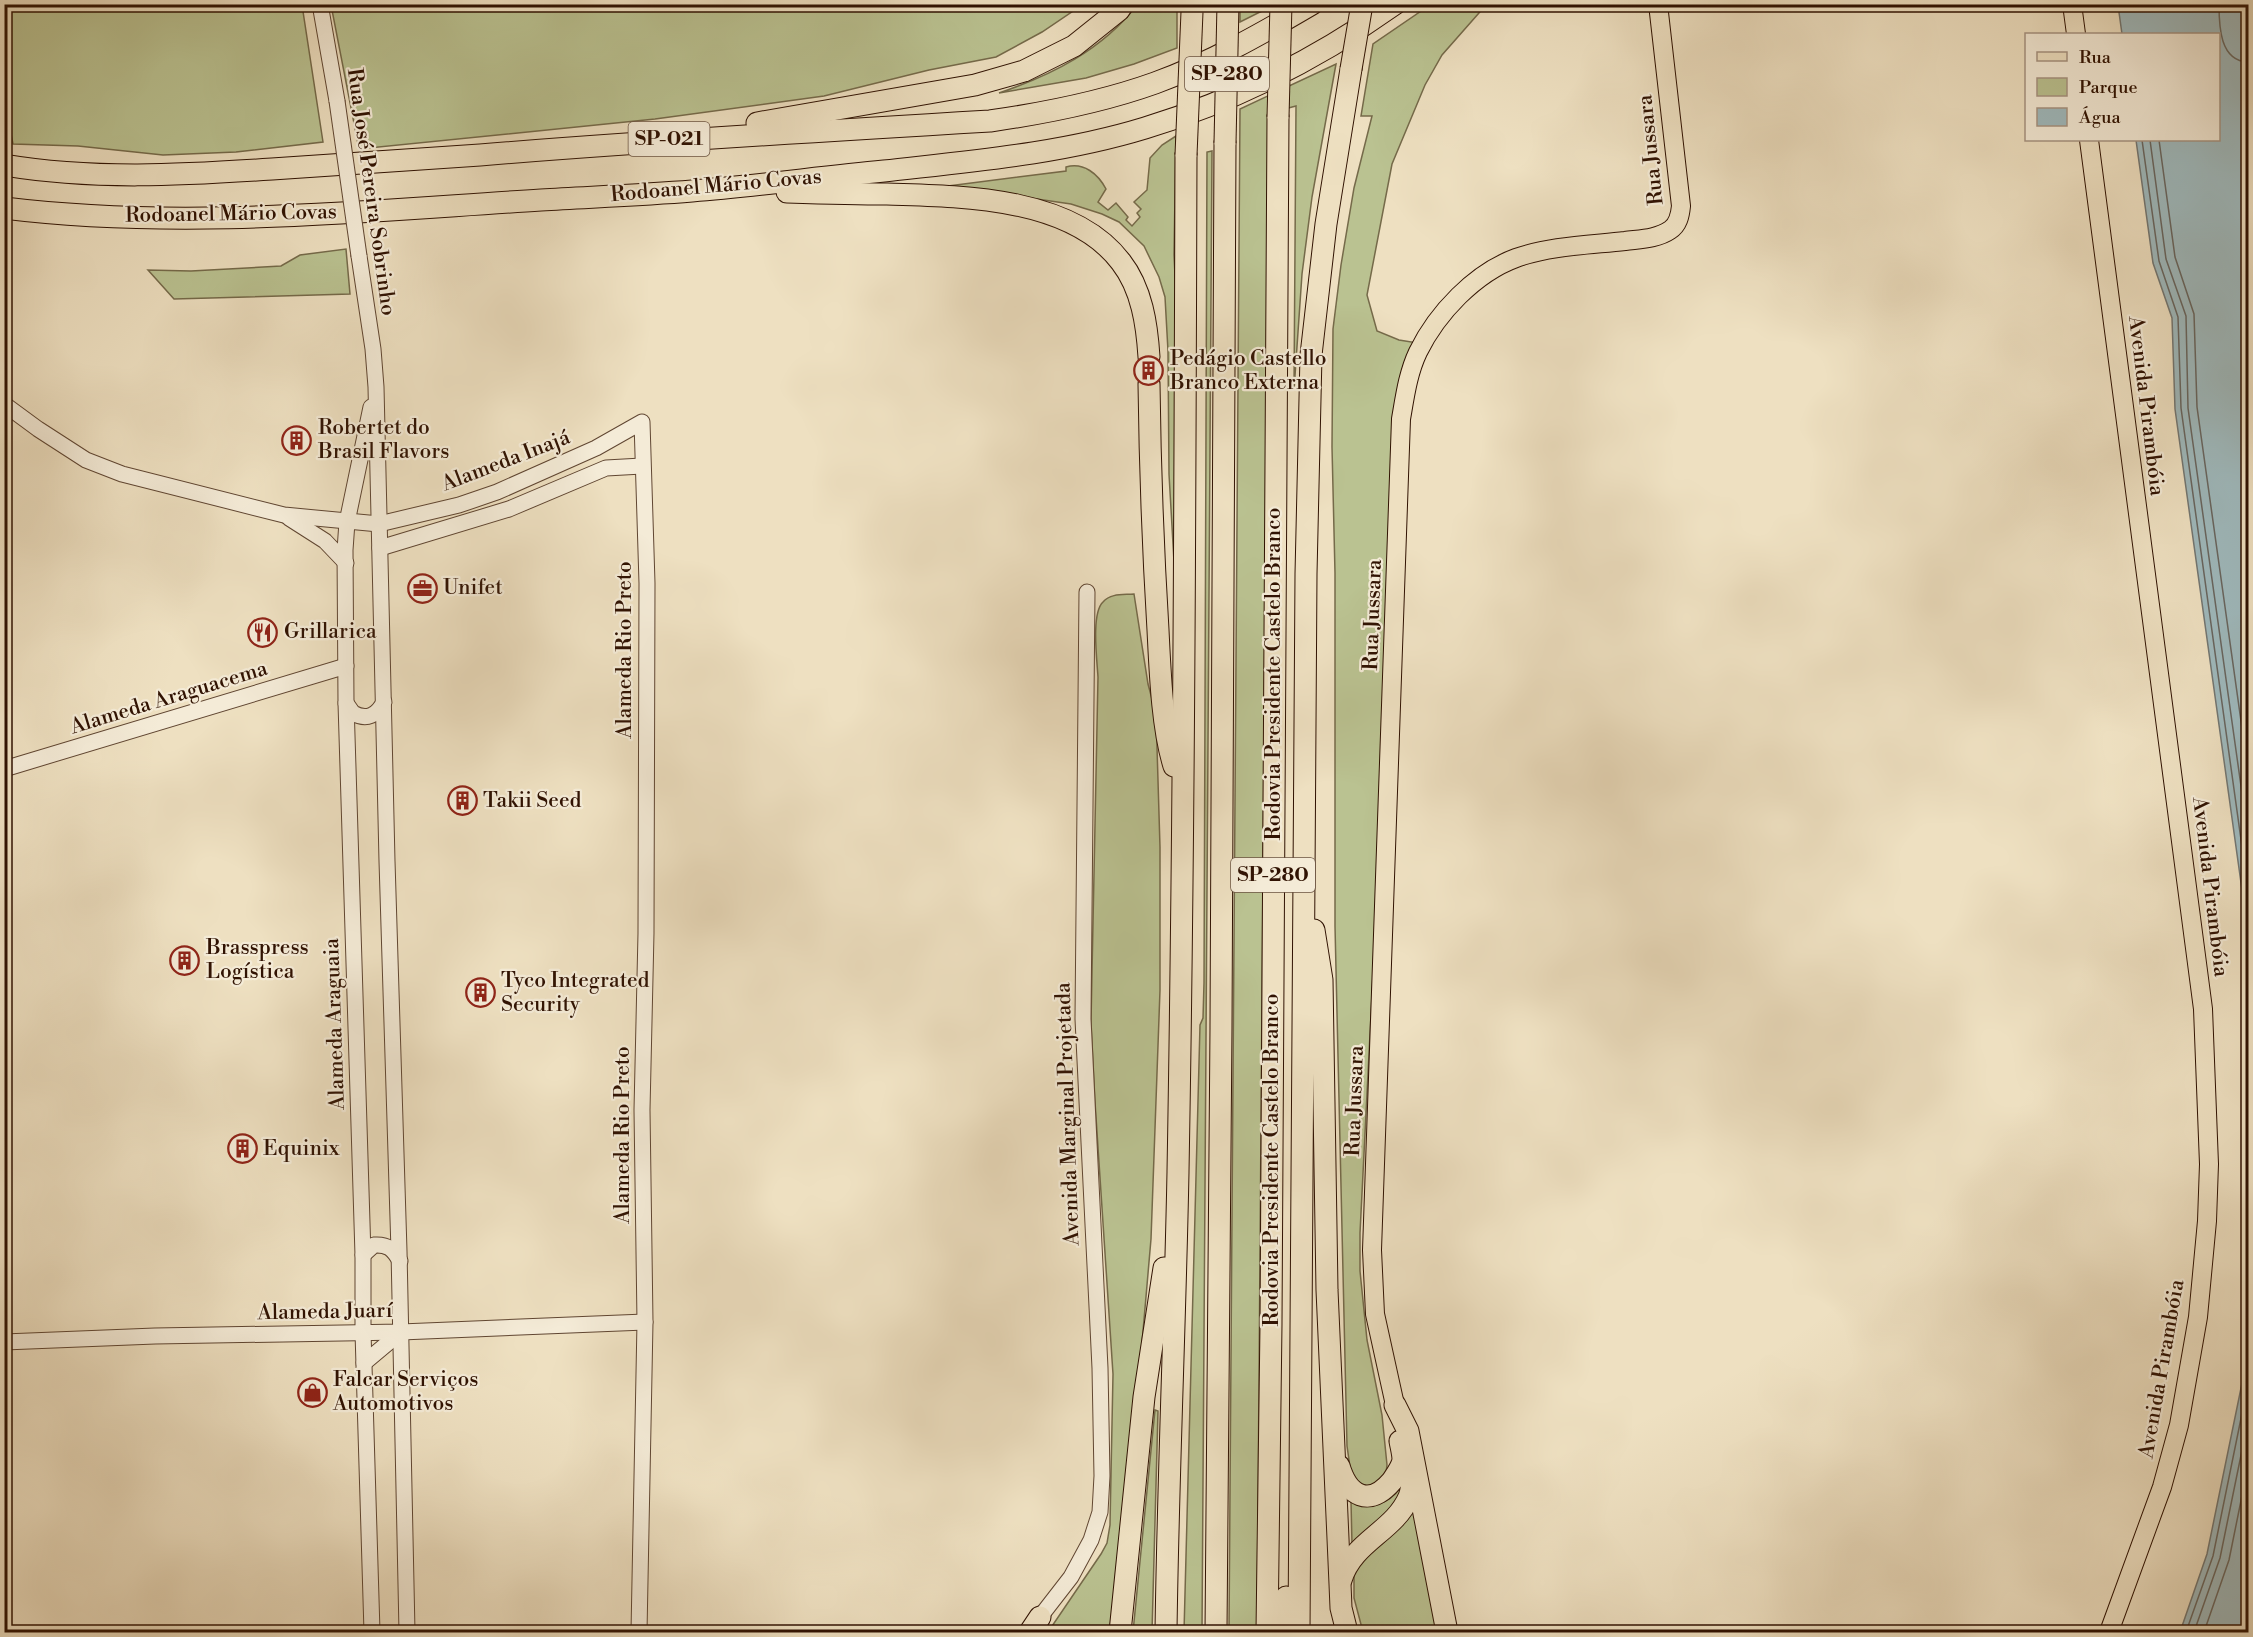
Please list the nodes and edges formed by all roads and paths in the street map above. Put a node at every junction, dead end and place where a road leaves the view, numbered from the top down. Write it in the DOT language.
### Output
graph roads {
  1 [pos="320,4"];
  2 [pos="1123,4"];
  3 [pos="1228,4"];
  4 [pos="1281,4"];
  5 [pos="1312,4"];
  6 [pos="1362,4"];
  7 [pos="1395,4"];
  8 [pos="1658,4"];
  9 [pos="2072,4"];
  10 [pos="1192,8"];
  11 [pos="2076,33"];
  12 [pos="658,140"];
  13 [pos="2089,141"];
  14 [pos="4,165"];
  15 [pos="693,191"];
  16 [pos="4,208"];
  17 [pos="1149,357"];
  18 [pos="1149,384"];
  19 [pos="376,387"];
  20 [pos="4,404"];
  21 [pos="642,423"];
  22 [pos="642,466"];
  23 [pos="284,515"];
  24 [pos="347,522"];
  25 [pos="379,524"];
  26 [pos="380,548"];
  27 [pos="346,563"];
  28 [pos="1087,592"];
  29 [pos="346,666"];
  30 [pos="384,702"];
  31 [pos="346,703"];
  32 [pos="4,769"];
  33 [pos="1183,791"];
  34 [pos="1304,883"];
  35 [pos="1178,1175"];
  36 [pos="362,1228"];
  37 [pos="399,1229"];
  38 [pos="363,1255"];
  39 [pos="400,1261"];
  40 [pos="645,1322"];
  41 [pos="363,1332"];
  42 [pos="401,1332"];
  43 [pos="1302,1341"];
  44 [pos="4,1342"];
  45 [pos="364,1363"];
  46 [pos="1395,1405"];
  47 [pos="1336,1456"];
  48 [pos="1414,1463"];
  49 [pos="1340,1584"];
  50 [pos="1036,1627"];
  51 [pos="1347,1630"];
  52 [pos="372,1632"];
  53 [pos="407,1632"];
  54 [pos="639,1632"];
  55 [pos="1120,1632"];
  56 [pos="1166,1632"];
  57 [pos="1215,1632"];
  58 [pos="1267,1632"];
  59 [pos="1284,1632"];
  60 [pos="1299,1632"];
  61 [pos="1447,1632"];
  62 [pos="2109,1632"];
  1 -- 19 [label="street, Rua José Pereira Sobrinho, bridge"];
  2 -- 12 [label="highway"];
  3 -- 57 [label="highway, SP-280, bridge"];
  4 -- 58 [label="highway, Rodovia Presidente Castelo Branco / SP-280, bridge"];
  5 -- 12 [label="highway, Rodoanel Mário Covas / SP-021"];
  6 -- 34 [label="highway, bridge"];
  7 -- 15 [label="highway, Rodoanel Mário Covas"];
  8 -- 46 [label="main road, Rua Jussara"];
  9 -- 11 [label="main road"];
  10 -- 33 [label="highway, bridge"];
  12 -- 14 [label="highway, Rodoanel Mário Covas / SP-021"];
  13 -- 62 [label="main road, Avenida Pirambóia"];
  15 -- 16 [label="highway, Rodoanel Mário Covas"];
  15 -- 17 [label="highway"];
  18 -- 33 [label="highway"];
  19 -- 24 [label="street, Rua José Pereira Sobrinho"];
  19 -- 25 [label="street, Rua José Pereira Sobrinho"];
  20 -- 23 [label="street"];
  21 -- 22 [label="street, Alameda Rio Preto"];
  21 -- 25 [label="street, Alameda Inajá"];
  22 -- 26 [label="street, Alameda Inajá"];
  22 -- 40 [label="street, Alameda Rio Preto"];
  23 -- 24 [label="street, Alameda Inajá"];
  23 -- 27 [label="street"];
  24 -- 25 [label="street, Alameda Inajá"];
  24 -- 27 [label="street, Alameda Araguaia"];
  25 -- 26 [label="street"];
  26 -- 30 [label="street"];
  27 -- 29 [label="street, Alameda Araguaia"];
  28 -- 50 [label="street, Avenida Marginal Projetada"];
  29 -- 31 [label="street, Alameda Araguaia"];
  29 -- 32 [label="street, Alameda Araguacema"];
  30 -- 31 [label="street"];
  30 -- 37 [label="street"];
  31 -- 36 [label="street, Alameda Araguaia"];
  33 -- 35 [label="highway"];
  34 -- 43 [label="highway"];
  34 -- 47 [label="highway"];
  35 -- 55 [label="highway"];
  35 -- 56 [label="highway"];
  36 -- 37 [label="street"];
  36 -- 38 [label="street, Alameda Araguaia"];
  37 -- 39 [label="street"];
  38 -- 39 [label="street"];
  38 -- 41 [label="street, Alameda Araguaia"];
  39 -- 42 [label="street"];
  40 -- 42 [label="street, Alameda Juarí"];
  40 -- 54 [label="street, Alameda Rio Preto"];
  41 -- 42 [label="street, Alameda Juarí"];
  41 -- 44 [label="street, Alameda Juarí"];
  41 -- 45 [label="street, Alameda Araguaia"];
  42 -- 45 [label="street"];
  42 -- 53 [label="street"];
  43 -- 59 [label="highway"];
  43 -- 60 [label="highway"];
  45 -- 52 [label="street, Alameda Araguaia"];
  46 -- 47 [label="highway"];
  46 -- 48 [label="highway"];
  47 -- 49 [label="highway"];
  48 -- 49 [label="highway"];
  48 -- 61 [label="highway"];
  49 -- 51 [label="highway"];
}
